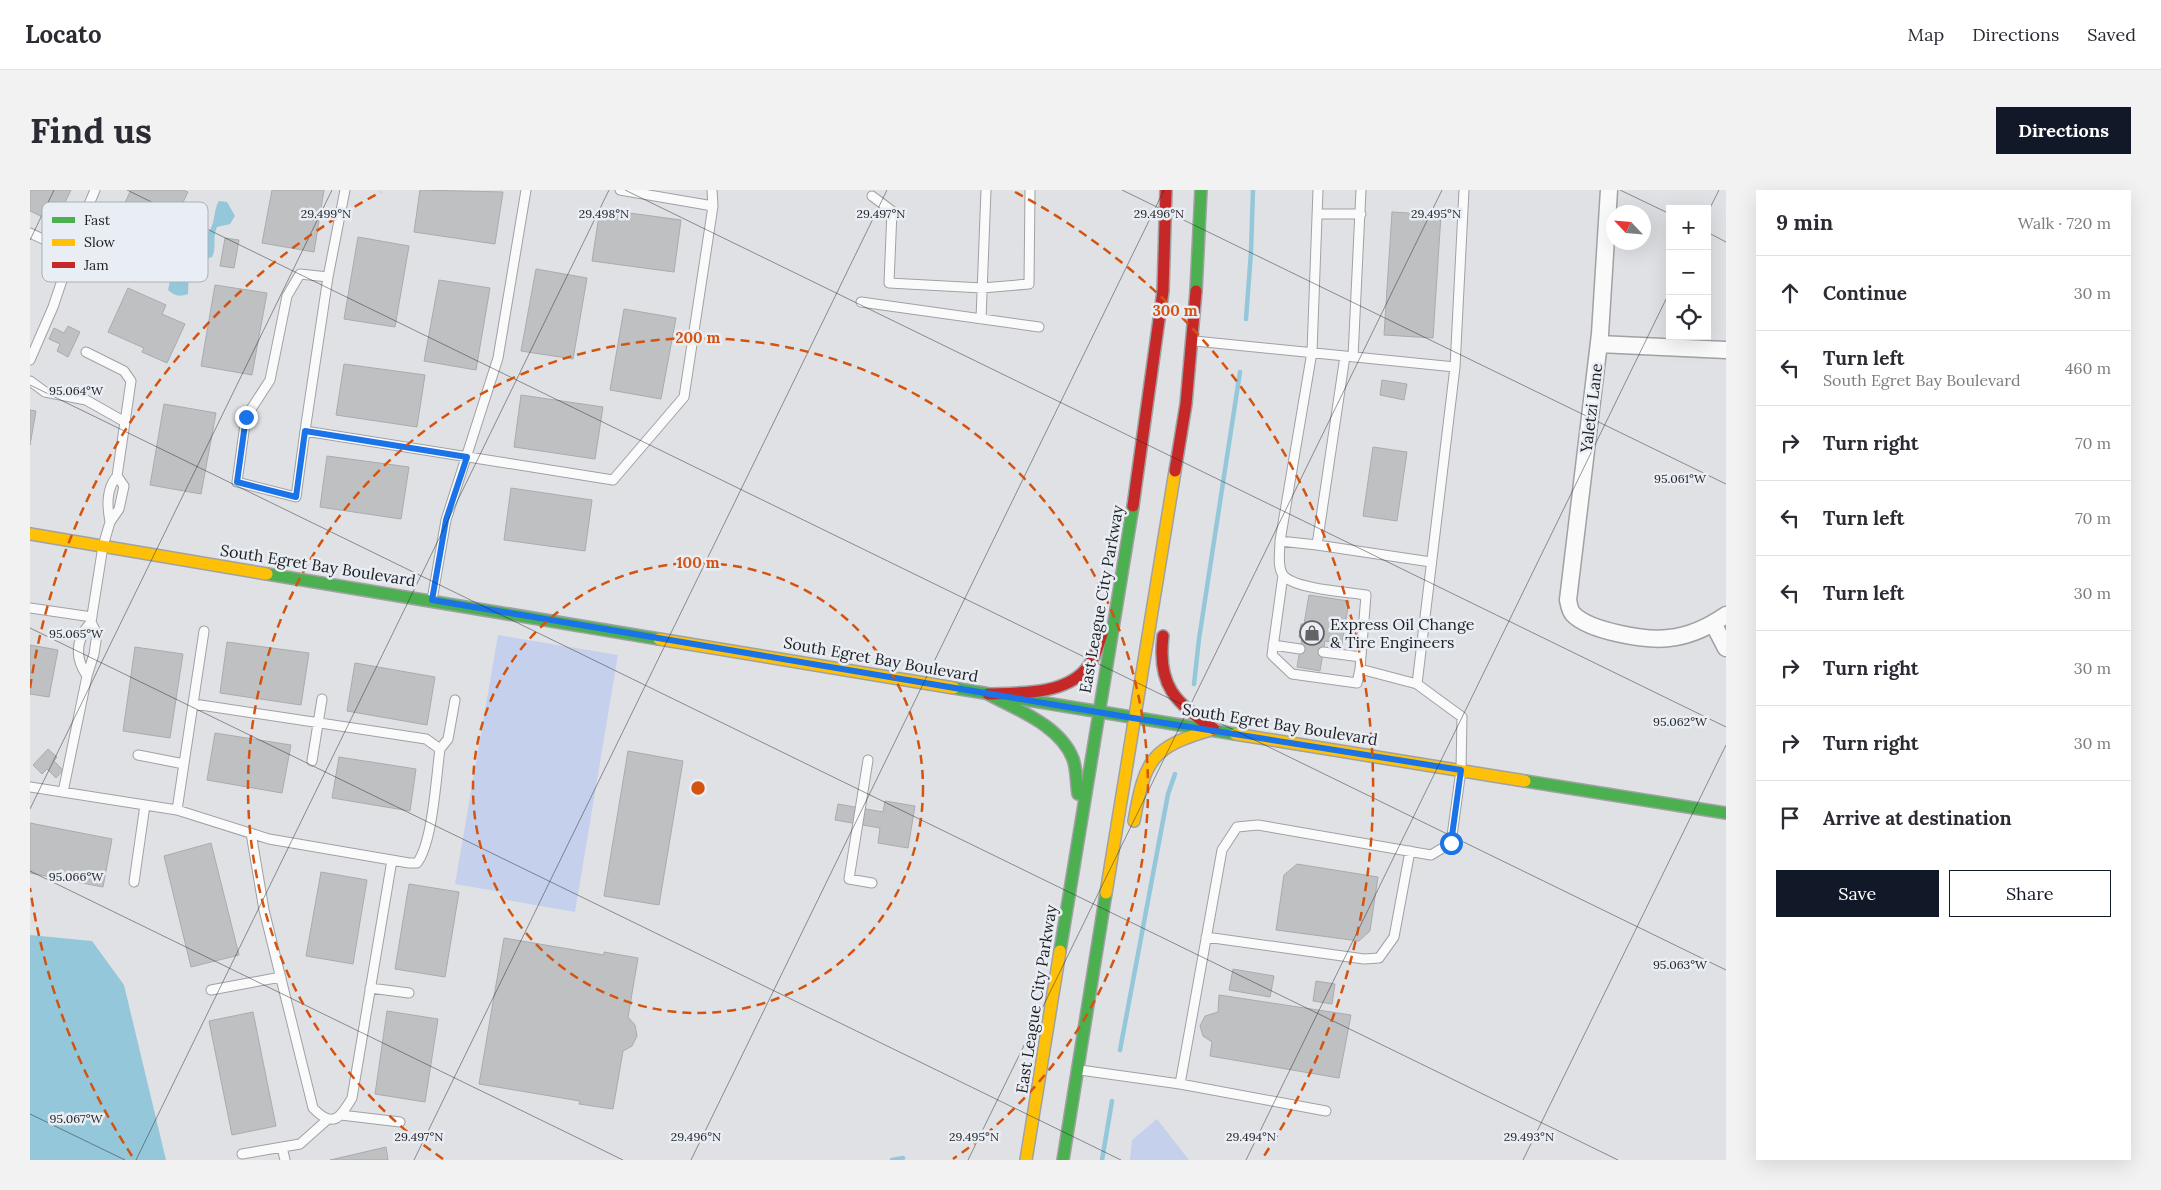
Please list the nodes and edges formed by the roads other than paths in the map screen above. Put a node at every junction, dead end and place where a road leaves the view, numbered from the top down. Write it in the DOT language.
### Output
graph roads {
  1 [pos="95,190"];
  2 [pos="345,190"];
  3 [pos="526,190"];
  4 [pos="620,190"];
  5 [pos="712,190"];
  6 [pos="986,190"];
  7 [pos="1030,190"];
  8 [pos="1166,190"];
  9 [pos="1202,190"];
  10 [pos="1318,190"];
  11 [pos="1361,190"];
  12 [pos="1464,190"];
  13 [pos="1609,190"];
  14 [pos="872,196"];
  15 [pos="91,202"];
  16 [pos="713,206"];
  17 [pos="1317,214"];
  18 [pos="1361,214"];
  19 [pos="30,233"];
  20 [pos="42,238"];
  21 [pos="328,277"];
  22 [pos="62,282"];
  23 [pos="982,288"];
  24 [pos="861,302"];
  25 [pos="980,319"];
  26 [pos="1040,327"];
  27 [pos="1193,341"];
  28 [pos="1599,344"];
  29 [pos="1726,350"];
  30 [pos="86,352"];
  31 [pos="1312,352"];
  32 [pos="1348,356"];
  33 [pos="30,360"];
  34 [pos="1455,367"];
  35 [pos="30,381"];
  36 [pos="125,422"];
  37 [pos="305,431"];
  38 [pos="467,457"];
  39 [pos="1176,466"];
  40 [pos="117,476"];
  41 [pos="1182,505"];
  42 [pos="110,522"];
  43 [pos="30,534"];
  44 [pos="1280,541"];
  45 [pos="1317,545"];
  46 [pos="103,546"];
  47 [pos="1431,562"];
  48 [pos="1283,575"];
  49 [pos="1121,580"];
  50 [pos="432,600"];
  51 [pos="30,608"];
  52 [pos="1719,619"];
  53 [pos="91,620"];
  54 [pos="1165,625"];
  55 [pos="204,631"];
  56 [pos="1274,645"];
  57 [pos="1726,648"];
  58 [pos="1300,649"];
  59 [pos="1323,652"];
  60 [pos="1361,657"];
  61 [pos="1360,669"];
  62 [pos="87,676"];
  63 [pos="1417,684"];
  64 [pos="988,694"];
  65 [pos="322,699"];
  66 [pos="456,700"];
  67 [pos="194,704"];
  68 [pos="1098,712"];
  69 [pos="1133,718"];
  70 [pos="318,722"];
  71 [pos="1214,729"];
  72 [pos="440,749"];
  73 [pos="138,755"];
  74 [pos="868,760"];
  75 [pos="312,761"];
  76 [pos="184,764"];
  77 [pos="1461,770"];
  78 [pos="30,787"];
  79 [pos="63,792"];
  80 [pos="145,805"];
  81 [pos="177,810"];
  82 [pos="1726,814"];
  83 [pos="1082,818"];
  84 [pos="251,833"];
  85 [pos="1410,851"];
  86 [pos="392,860"];
  87 [pos="134,882"];
  88 [pos="872,883"];
  89 [pos="1105,904"];
  90 [pos="1206,937"];
  91 [pos="281,977"];
  92 [pos="370,988"];
  93 [pos="211,990"];
  94 [pos="410,993"];
  95 [pos="1078,1070"];
  96 [pos="1180,1084"];
  97 [pos="1326,1111"];
  98 [pos="341,1115"];
  99 [pos="328,1119"];
  100 [pos="400,1122"];
  101 [pos="282,1147"];
  102 [pos="242,1154"];
  103 [pos="285,1160"];
  104 [pos="1026,1160"];
  105 [pos="1062,1160"];
  1 -- 15 [label="lane"];
  2 -- 21 [label="lane"];
  3 -- 38 [label="lane"];
  4 -- 16 [label="lane"];
  5 -- 16 [label="lane"];
  6 -- 23 [label="lane"];
  7 -- 23 [label="lane"];
  8 -- 49 [label="main road, East League City Parkway"];
  9 -- 27 [label="main road"];
  10 -- 17 [label="lane"];
  11 -- 18 [label="lane"];
  12 -- 34 [label="lane"];
  13 -- 28 [label="street, Yaletzi Lane"];
  14 -- 23 [label="lane"];
  16 -- 38 [label="lane"];
  17 -- 18 [label="lane"];
  17 -- 31 [label="lane"];
  18 -- 32 [label="lane"];
  19 -- 20 [label="lane"];
  21 -- 37 [label="lane"];
  21 -- 37 [label="lane"];
  22 -- 33 [label="lane"];
  23 -- 25 [label="lane"];
  24 -- 25 [label="lane"];
  25 -- 26 [label="lane"];
  27 -- 31 [label="lane"];
  27 -- 39 [label="main road"];
  28 -- 29 [label="street"];
  28 -- 52 [label="street, Yaletzi Lane"];
  30 -- 36 [label="lane"];
  31 -- 32 [label="lane"];
  31 -- 44 [label="lane"];
  32 -- 34 [label="lane"];
  32 -- 45 [label="lane"];
  34 -- 47 [label="lane"];
  35 -- 36 [label="lane"];
  36 -- 40 [label="lane"];
  37 -- 38 [label="lane"];
  38 -- 50 [label="lane"];
  39 -- 41 [label="main road"];
  39 -- 69 [label="main road"];
  40 -- 42 [label="lane"];
  40 -- 42 [label="lane"];
  42 -- 46 [label="lane"];
  43 -- 46 [label="main road, South Egret Bay Boulevard"];
  44 -- 45 [label="lane"];
  44 -- 48 [label="lane"];
  45 -- 47 [label="lane"];
  46 -- 50 [label="main road, South Egret Bay Boulevard"];
  46 -- 53 [label="lane"];
  47 -- 63 [label="lane"];
  48 -- 56 [label="lane"];
  48 -- 60 [label="lane"];
  49 -- 64 [label="main road"];
  49 -- 68 [label="main road, East League City Parkway"];
  50 -- 64 [label="main road, South Egret Bay Boulevard"];
  51 -- 53 [label="lane"];
  52 -- 57 [label="street"];
  53 -- 62 [label="lane"];
  53 -- 62 [label="lane"];
  54 -- 71 [label="main road"];
  55 -- 67 [label="lane"];
  56 -- 58 [label="lane"];
  56 -- 61 [label="lane"];
  59 -- 60 [label="lane"];
  60 -- 61 [label="lane"];
  61 -- 63 [label="lane"];
  62 -- 79 [label="lane"];
  63 -- 77 [label="lane"];
  64 -- 68 [label="main road, South Egret Bay Boulevard"];
  64 -- 83 [label="main road"];
  65 -- 70 [label="lane"];
  66 -- 72 [label="lane"];
  67 -- 70 [label="lane"];
  67 -- 76 [label="lane"];
  68 -- 69 [label="main road, South Egret Bay Boulevard"];
  68 -- 83 [label="main road, East League City Parkway"];
  69 -- 71 [label="main road, South Egret Bay Boulevard"];
  69 -- 89 [label="main road"];
  70 -- 72 [label="lane"];
  70 -- 75 [label="lane"];
  71 -- 77 [label="main road, South Egret Bay Boulevard"];
  71 -- 89 [label="main road"];
  72 -- 86 [label="lane"];
  73 -- 76 [label="lane"];
  74 -- 88 [label="lane"];
  76 -- 81 [label="lane"];
  77 -- 82 [label="main road, South Egret Bay Boulevard"];
  77 -- 85 [label="lane"];
  78 -- 79 [label="lane"];
  79 -- 80 [label="lane"];
  80 -- 81 [label="lane"];
  80 -- 87 [label="lane"];
  81 -- 84 [label="lane"];
  83 -- 104 [label="main road, East League City Parkway"];
  84 -- 86 [label="lane"];
  84 -- 91 [label="lane"];
  85 -- 90 [label="lane"];
  85 -- 90 [label="lane"];
  86 -- 92 [label="lane"];
  89 -- 95 [label="main road"];
  90 -- 96 [label="lane"];
  91 -- 93 [label="lane"];
  91 -- 99 [label="lane"];
  92 -- 94 [label="lane"];
  92 -- 98 [label="lane"];
  95 -- 96 [label="lane"];
  95 -- 105 [label="main road"];
  96 -- 97 [label="lane"];
  98 -- 99 [label="lane"];
  98 -- 100 [label="lane"];
  99 -- 101 [label="lane"];
  101 -- 102 [label="lane"];
  101 -- 103 [label="lane"];
}
